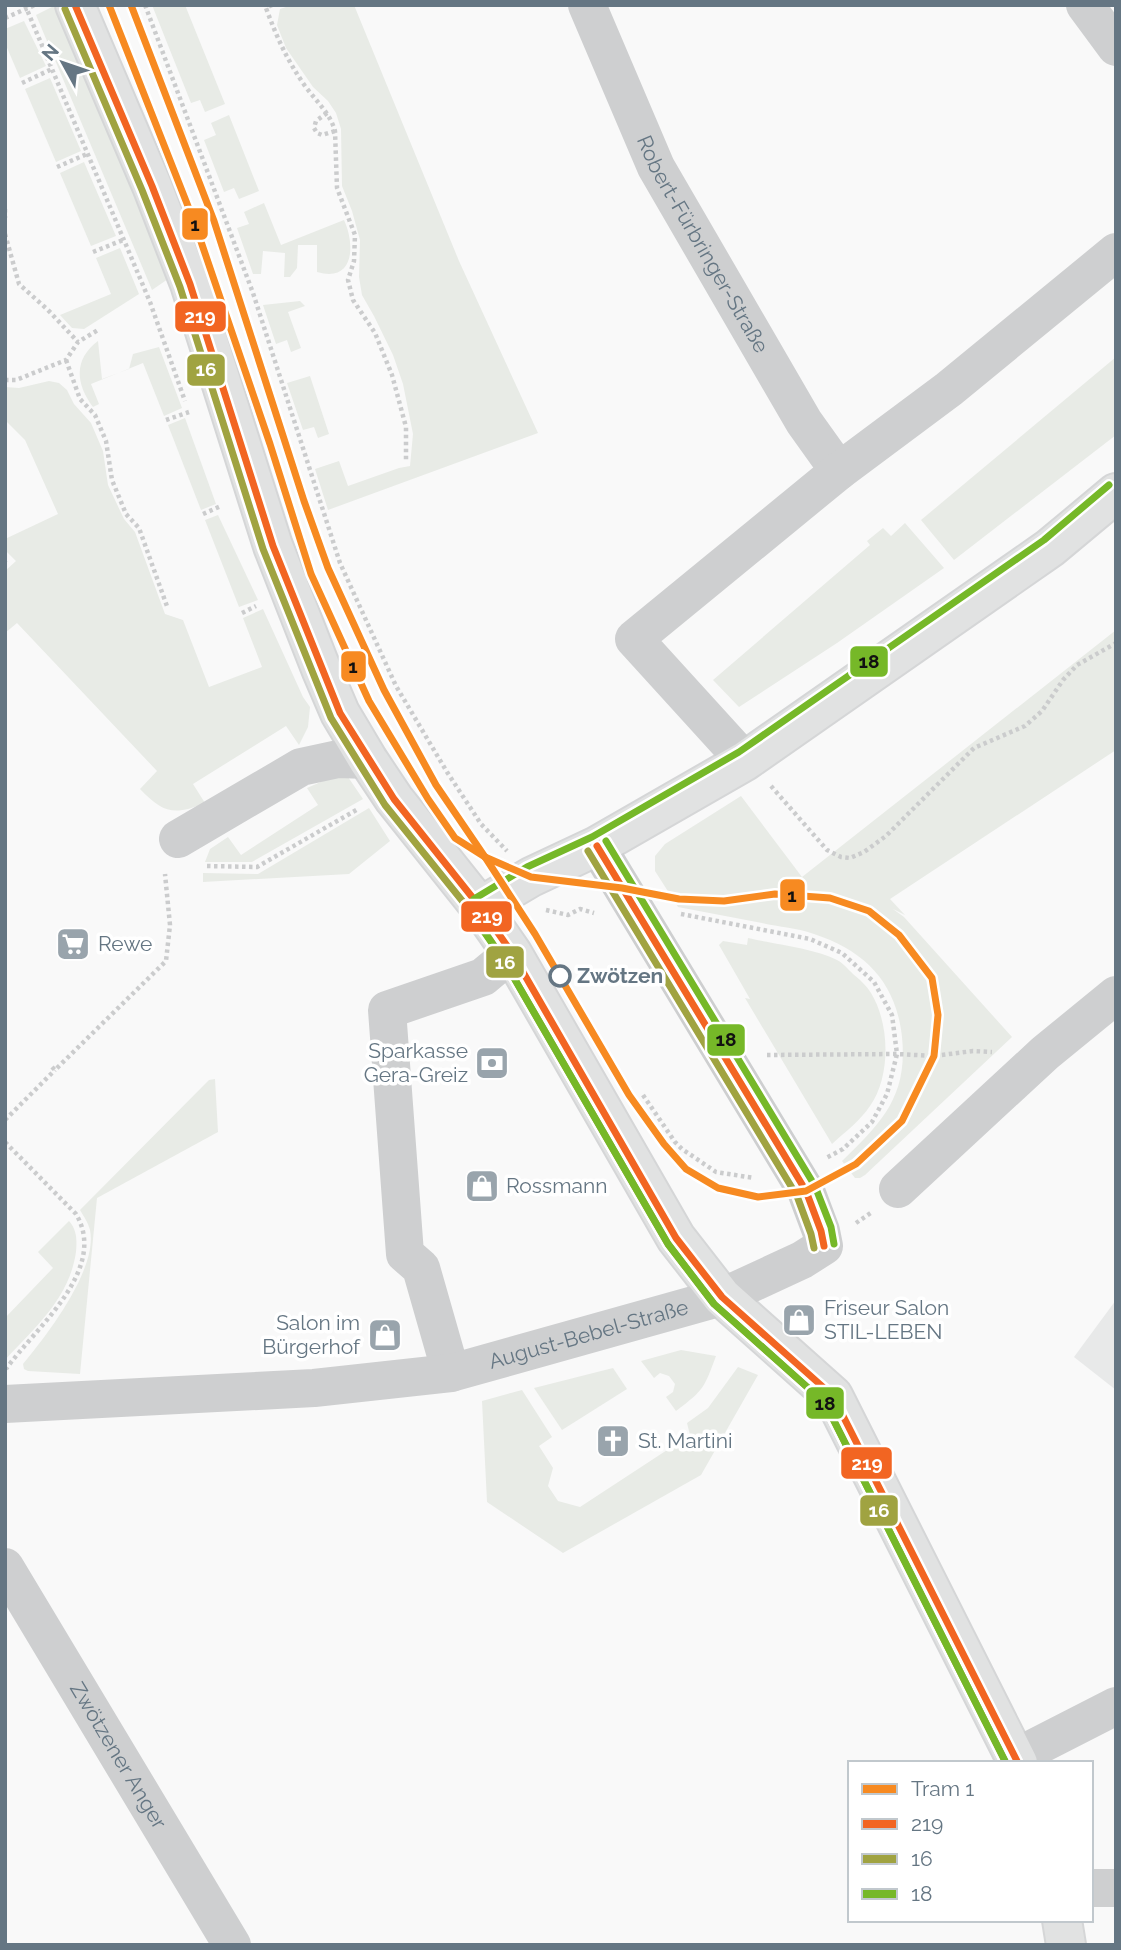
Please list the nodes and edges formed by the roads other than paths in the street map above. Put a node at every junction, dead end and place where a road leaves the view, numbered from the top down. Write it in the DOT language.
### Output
graph roads {
  1 [pos="75,5"];
  2 [pos="587,5"];
  3 [pos="1085,5"];
  4 [pos="1116,47"];
  5 [pos="1116,252"];
  6 [pos="839,471"];
  7 [pos="1116,493"];
  8 [pos="340,713"];
  9 [pos="368,760"];
  10 [pos="745,761"];
  11 [pos="301,767"];
  12 [pos="597,846"];
  13 [pos="171,852"];
  14 [pos="480,907"];
  15 [pos="512,953"];
  16 [pos="1116,995"];
  17 [pos="898,1189"];
  18 [pos="722,1297"];
  19 [pos="451,1373"];
  20 [pos="5,1404"];
  21 [pos="5,1567"];
  22 [pos="1116,1706"];
  23 [pos="1017,1760"];
  24 [pos="1093,1888"];
  25 [pos="1116,1888"];
  26 [pos="1062,1922"];
  27 [pos="232,1945"];
  28 [pos="1066,1945"];
  1 -- 8 [label="main road"];
  2 -- 6 [label="street, Robert-Fürbringer-Straße"];
  3 -- 4 [label="street"];
  5 -- 6 [label="street"];
  6 -- 10 [label="street"];
  7 -- 10 [label="main road"];
  8 -- 9 [label="main road"];
  8 -- 11 [label="street"];
  9 -- 11 [label="street"];
  9 -- 14 [label="main road"];
  10 -- 12 [label="main road"];
  11 -- 13 [label="street"];
  12 -- 14 [label="main road"];
  12 -- 18 [label="street, August-Bebel-Straße"];
  14 -- 15 [label="main road"];
  15 -- 18 [label="main road"];
  15 -- 19 [label="street"];
  16 -- 17 [label="street"];
  18 -- 19 [label="street, August-Bebel-Straße"];
  18 -- 23 [label="main road"];
  19 -- 20 [label="street, August-Bebel-Straße"];
  21 -- 27 [label="street, Zwötzener Anger"];
  22 -- 23 [label="street"];
  24 -- 25 [label="street"];
  26 -- 28 [label="main road"];
}
